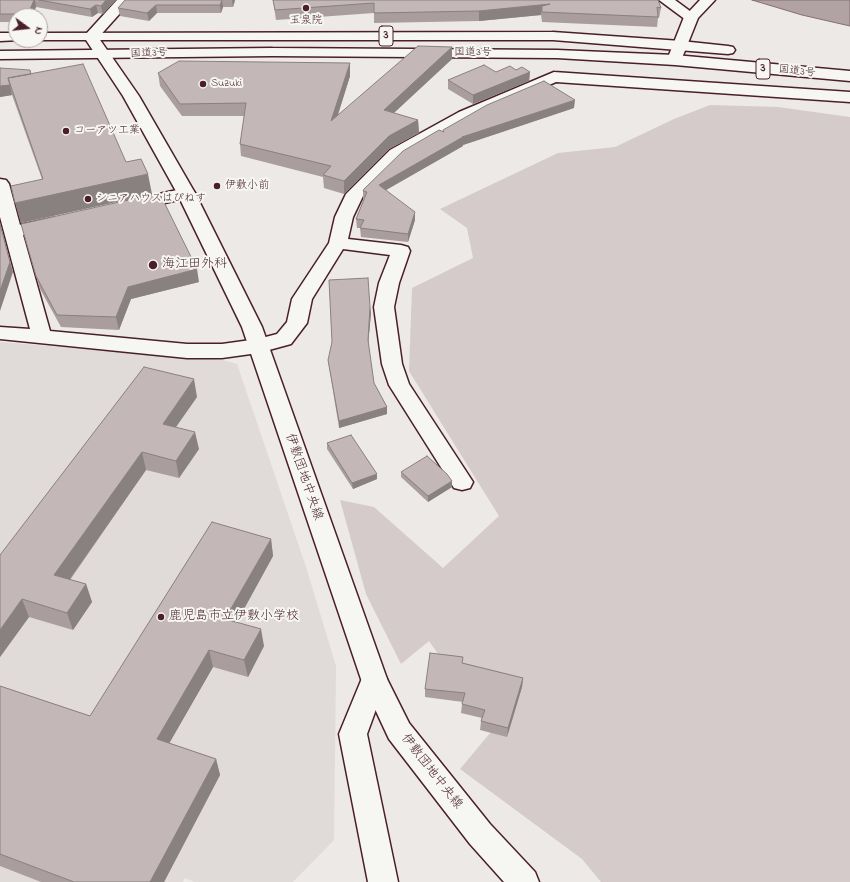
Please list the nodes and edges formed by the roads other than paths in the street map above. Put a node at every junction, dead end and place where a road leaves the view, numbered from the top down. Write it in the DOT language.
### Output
graph roads {
  1 [pos="125,0"];
  2 [pos="666,0"];
  3 [pos="708,0"];
  4 [pos="691,17"];
  5 [pos="48,37"];
  6 [pos="91,37"];
  7 [pos="681,45"];
  8 [pos="738,51"];
  9 [pos="0,55"];
  10 [pos="103,56"];
  11 [pos="675,60"];
  12 [pos="814,60"];
  13 [pos="850,64"];
  14 [pos="850,76"];
  15 [pos="850,98"];
  16 [pos="0,184"];
  17 [pos="186,193"];
  18 [pos="118,208"];
  19 [pos="66,220"];
  20 [pos="13,232"];
  21 [pos="338,243"];
  22 [pos="0,333"];
  23 [pos="42,337"];
  24 [pos="258,346"];
  25 [pos="462,482"];
  26 [pos="374,679"];
  27 [pos="383,882"];
  28 [pos="524,882"];
  1 -- 6 [label="main road"];
  2 -- 4 [label="main road"];
  3 -- 4 [label="main road"];
  4 -- 7 [label="main road"];
  5 -- 6 [label="main road, 国道3号 / 3"];
  6 -- 7 [label="main road, 国道3号 / 3"];
  6 -- 10 [label="main road, 伊敷団地中央線"];
  7 -- 8 [label="main road, 国道3号 / 3"];
  7 -- 11 [label="main road"];
  9 -- 10 [label="main road, 国道3号 / 3"];
  10 -- 11 [label="main road, 国道3号 / 3"];
  10 -- 17 [label="main road, 伊敷団地中央線"];
  11 -- 14 [label="main road, 国道3号 / 3"];
  12 -- 13 [label="main road, 国道3号"];
  15 -- 21 [label="main road"];
  16 -- 20 [label="main road"];
  17 -- 18 [label="main road"];
  17 -- 24 [label="main road, 伊敷団地中央線"];
  19 -- 20 [label="main road"];
  20 -- 23 [label="main road"];
  21 -- 24 [label="main road"];
  21 -- 25 [label="main road"];
  22 -- 23 [label="main road"];
  23 -- 24 [label="main road"];
  24 -- 26 [label="main road, 伊敷団地中央線"];
  26 -- 27 [label="main road"];
  26 -- 28 [label="main road, 伊敷団地中央線"];
}
